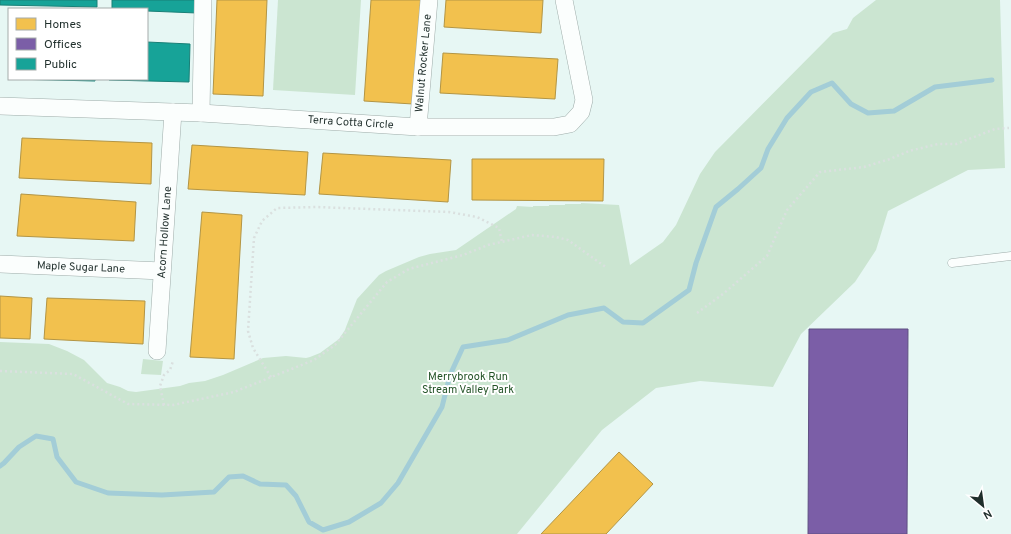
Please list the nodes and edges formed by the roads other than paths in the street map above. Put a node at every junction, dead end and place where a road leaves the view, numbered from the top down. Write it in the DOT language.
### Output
graph roads {
  1 [pos="203,0"];
  2 [pos="429,0"];
  3 [pos="564,0"];
  4 [pos="0,106"];
  5 [pos="173,112"];
  6 [pos="201,114"];
  7 [pos="418,127"];
  8 [pos="1011,256"];
  9 [pos="952,263"];
  10 [pos="0,264"];
  11 [pos="162,271"];
  12 [pos="157,351"];
  1 -- 6 [label="street"];
  2 -- 7 [label="street, Walnut Rocker Lane"];
  3 -- 7 [label="street, Terra Cotta Circle"];
  4 -- 5 [label="street, Terra Cotta Circle"];
  5 -- 6 [label="street, Terra Cotta Circle"];
  5 -- 11 [label="street, Acorn Hollow Lane"];
  6 -- 7 [label="street, Terra Cotta Circle"];
  8 -- 9 [label="lane"];
  10 -- 11 [label="street, Maple Sugar Lane"];
  11 -- 12 [label="street, Acorn Hollow Lane"];
}
